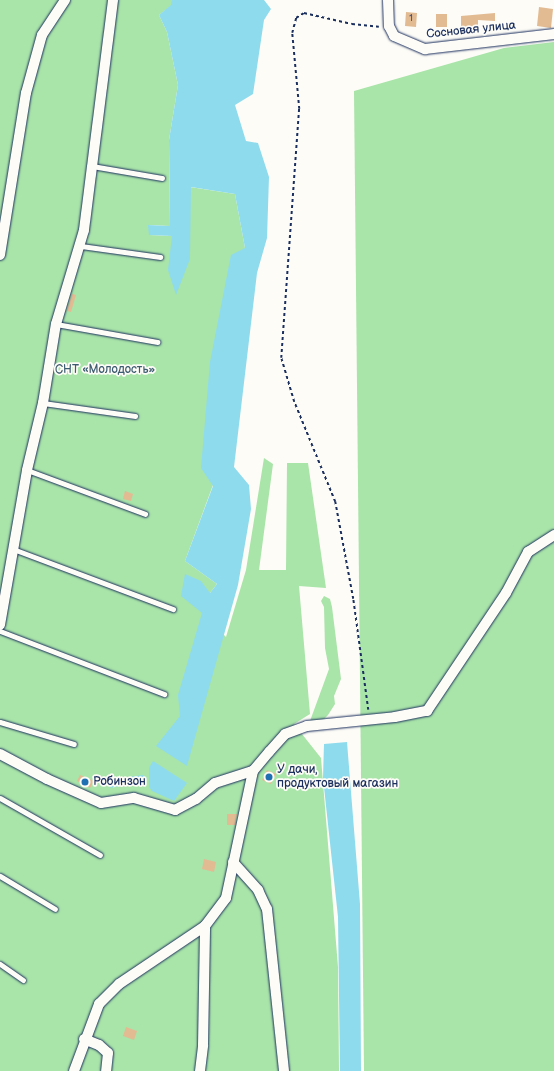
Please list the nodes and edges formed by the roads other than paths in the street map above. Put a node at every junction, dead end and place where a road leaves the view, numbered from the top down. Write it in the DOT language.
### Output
graph roads {
  1 [pos="65,0"];
  2 [pos="113,0"];
  3 [pos="388,0"];
  4 [pos="554,34"];
  5 [pos="92,166"];
  6 [pos="162,178"];
  7 [pos="81,246"];
  8 [pos="0,255"];
  9 [pos="160,257"];
  10 [pos="56,324"];
  11 [pos="156,342"];
  12 [pos="43,403"];
  13 [pos="135,416"];
  14 [pos="27,470"];
  15 [pos="146,514"];
  16 [pos="554,535"];
  17 [pos="13,549"];
  18 [pos="173,609"];
  19 [pos="0,625"];
  20 [pos="0,631"];
  21 [pos="164,694"];
  22 [pos="0,722"];
  23 [pos="74,744"];
  24 [pos="0,754"];
  25 [pos="253,771"];
  26 [pos="0,798"];
  27 [pos="100,855"];
  28 [pos="233,862"];
  29 [pos="0,876"];
  30 [pos="55,909"];
  31 [pos="205,926"];
  32 [pos="0,964"];
  33 [pos="23,980"];
  34 [pos="84,1039"];
  35 [pos="74,1071"];
  36 [pos="106,1071"];
  37 [pos="200,1071"];
  38 [pos="284,1071"];
  1 -- 8 [label="street"];
  2 -- 5 [label="street"];
  3 -- 4 [label="street, Сосновая улица"];
  5 -- 6 [label="lane"];
  5 -- 7 [label="street"];
  7 -- 9 [label="lane"];
  7 -- 10 [label="street"];
  10 -- 11 [label="lane"];
  10 -- 12 [label="street"];
  12 -- 13 [label="lane"];
  12 -- 14 [label="street"];
  14 -- 15 [label="lane"];
  14 -- 17 [label="street"];
  16 -- 25 [label="street"];
  17 -- 18 [label="lane"];
  17 -- 19 [label="street"];
  20 -- 21 [label="lane"];
  22 -- 23 [label="lane"];
  24 -- 25 [label="street"];
  25 -- 28 [label="street"];
  26 -- 27 [label="lane"];
  28 -- 31 [label="street"];
  28 -- 38 [label="street"];
  29 -- 30 [label="lane"];
  31 -- 34 [label="street"];
  31 -- 37 [label="street"];
  32 -- 33 [label="lane"];
  34 -- 35 [label="street"];
  34 -- 36 [label="street"];
}
